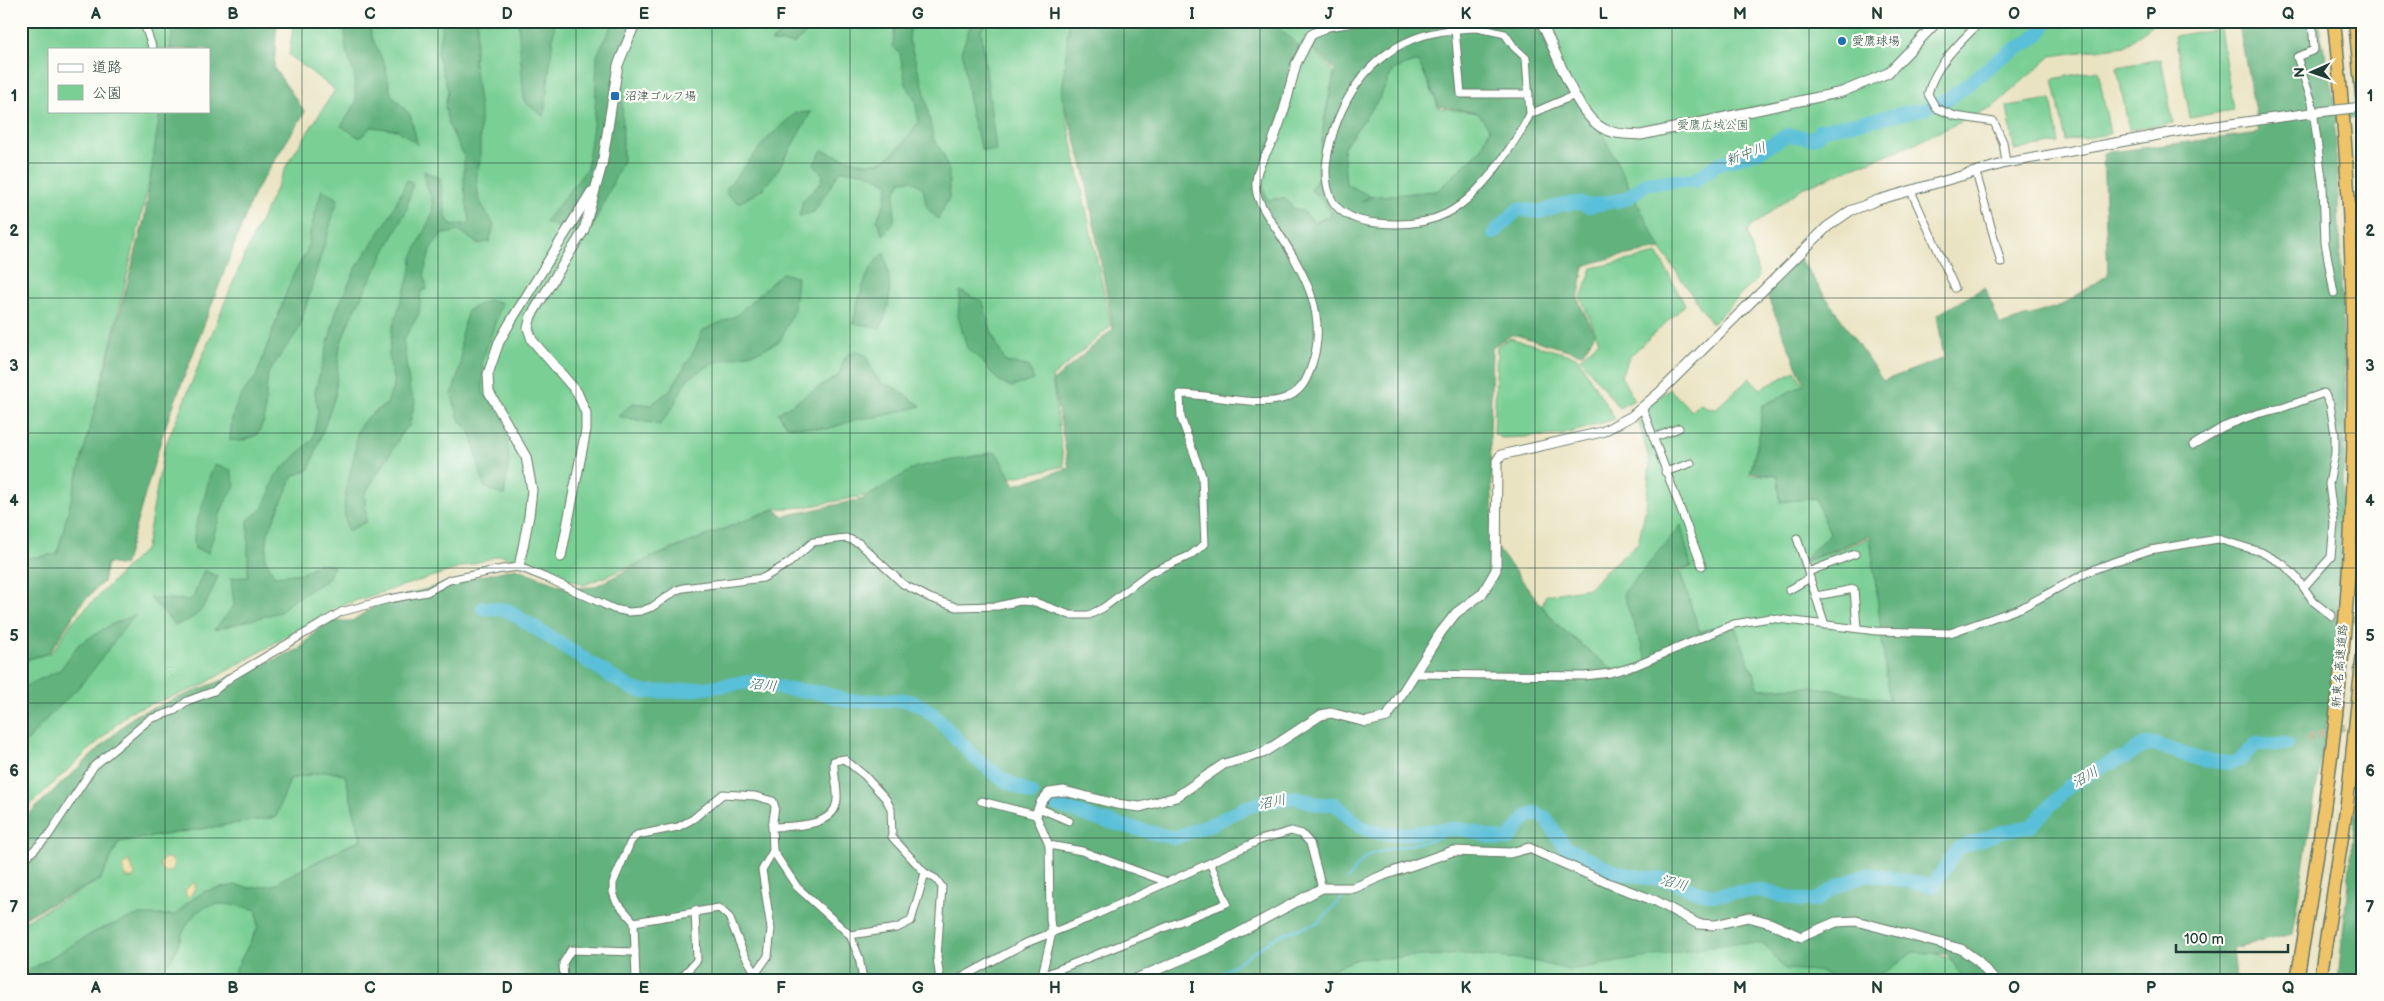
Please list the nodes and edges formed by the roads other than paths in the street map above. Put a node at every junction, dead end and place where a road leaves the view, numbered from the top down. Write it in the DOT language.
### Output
graph roads {
  1 [pos="143,21"];
  2 [pos="636,21"];
  3 [pos="1360,21"];
  4 [pos="1540,21"];
  5 [pos="1938,21"];
  6 [pos="1980,21"];
  7 [pos="2312,21"];
  8 [pos="2334,21"];
  9 [pos="2355,21"];
  10 [pos="1456,30"];
  11 [pos="153,48"];
  12 [pos="1529,94"];
  13 [pos="1575,95"];
  14 [pos="2363,106"];
  15 [pos="2316,112"];
  16 [pos="1530,114"];
  17 [pos="1273,141"];
  18 [pos="2006,163"];
  19 [pos="1976,172"];
  20 [pos="597,183"];
  21 [pos="1911,191"];
  22 [pos="2001,263"];
  23 [pos="1955,288"];
  24 [pos="2334,293"];
  25 [pos="1642,408"];
  26 [pos="1679,428"];
  27 [pos="1653,438"];
  28 [pos="2193,445"];
  29 [pos="1691,462"];
  30 [pos="1665,472"];
  31 [pos="1797,538"];
  32 [pos="1855,554"];
  33 [pos="561,557"];
  34 [pos="1702,566"];
  35 [pos="519,567"];
  36 [pos="1809,575"];
  37 [pos="2304,587"];
  38 [pos="1789,590"];
  39 [pos="1816,596"];
  40 [pos="2332,616"];
  41 [pos="1825,624"];
  42 [pos="1857,628"];
  43 [pos="2363,653"];
  44 [pos="1414,674"];
  45 [pos="981,801"];
  46 [pos="1038,811"];
  47 [pos="1069,821"];
  48 [pos="772,827"];
  49 [pos="1049,845"];
  50 [pos="773,851"];
  51 [pos="21,863"];
  52 [pos="1210,863"];
  53 [pos="925,873"];
  54 [pos="1167,882"];
  55 [pos="1322,888"];
  56 [pos="696,910"];
  57 [pos="634,922"];
  58 [pos="1052,933"];
  59 [pos="850,935"];
  60 [pos="635,952"];
  61 [pos="754,977"];
  62 [pos="1042,978"];
  63 [pos="564,980"];
  64 [pos="636,980"];
  65 [pos="679,980"];
  66 [pos="863,980"];
  67 [pos="940,980"];
  68 [pos="957,980"];
  69 [pos="1133,980"];
  70 [pos="1994,980"];
  71 [pos="2297,980"];
  72 [pos="2320,980"];
  1 -- 11 [label="street"];
  2 -- 20 [label="street"];
  3 -- 17 [label="street"];
  4 -- 13 [label="street"];
  5 -- 13 [label="street"];
  6 -- 18 [label="street"];
  7 -- 15 [label="street"];
  8 -- 71 [label="highway, 新東名高速道路"];
  9 -- 14 [label="highway"];
  10 -- 12 [label="street"];
  10 -- 12 [label="street"];
  10 -- 16 [label="street"];
  12 -- 16 [label="street"];
  13 -- 16 [label="street"];
  14 -- 15 [label="street, bridge"];
  15 -- 18 [label="street"];
  15 -- 24 [label="street"];
  17 -- 35 [label="street"];
  18 -- 19 [label="street"];
  19 -- 21 [label="street"];
  19 -- 22 [label="street"];
  20 -- 33 [label="street"];
  20 -- 35 [label="street"];
  21 -- 23 [label="street"];
  21 -- 25 [label="street"];
  25 -- 27 [label="street"];
  25 -- 44 [label="street"];
  26 -- 27 [label="street"];
  27 -- 30 [label="street"];
  28 -- 37 [label="street"];
  29 -- 30 [label="street"];
  30 -- 34 [label="street"];
  31 -- 36 [label="street"];
  32 -- 36 [label="street"];
  35 -- 51 [label="street"];
  36 -- 38 [label="street"];
  36 -- 39 [label="street"];
  37 -- 40 [label="street"];
  37 -- 42 [label="street"];
  39 -- 41 [label="street"];
  39 -- 42 [label="street"];
  41 -- 42 [label="street"];
  41 -- 44 [label="street"];
  43 -- 72 [label="highway, 新東名高速道路"];
  44 -- 46 [label="street"];
  45 -- 46 [label="street"];
  46 -- 47 [label="street"];
  46 -- 49 [label="street"];
  48 -- 50 [label="street"];
  48 -- 53 [label="street"];
  48 -- 57 [label="street"];
  49 -- 54 [label="street"];
  49 -- 58 [label="street"];
  50 -- 59 [label="street"];
  50 -- 61 [label="street"];
  52 -- 54 [label="street"];
  52 -- 55 [label="street"];
  52 -- 62 [label="street"];
  53 -- 59 [label="street"];
  53 -- 67 [label="street"];
  54 -- 58 [label="street"];
  55 -- 69 [label="street"];
  55 -- 70 [label="street"];
  56 -- 57 [label="street"];
  56 -- 61 [label="street"];
  56 -- 65 [label="street"];
  57 -- 60 [label="street"];
  58 -- 62 [label="street"];
  58 -- 68 [label="street"];
  59 -- 66 [label="street"];
  60 -- 63 [label="street"];
  60 -- 64 [label="street"];
}
